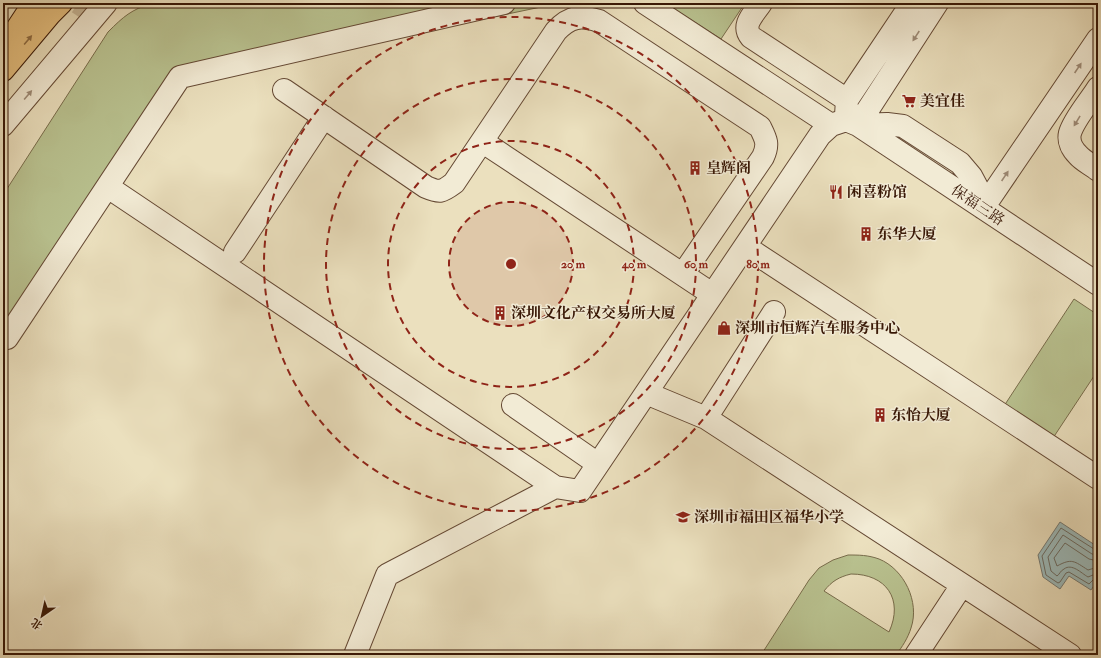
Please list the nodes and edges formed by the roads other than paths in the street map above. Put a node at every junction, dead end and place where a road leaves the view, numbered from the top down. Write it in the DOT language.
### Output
graph roads {
  1 [pos="34,3"];
  2 [pos="61,3"];
  3 [pos="106,3"];
  4 [pos="504,3"];
  5 [pos="645,3"];
  6 [pos="761,3"];
  7 [pos="912,3"];
  8 [pos="937,3"];
  9 [pos="574,10"];
  10 [pos="1098,39"];
  11 [pos="3,50"];
  12 [pos="3,70"];
  13 [pos="1098,88"];
  14 [pos="284,90"];
  15 [pos="845,117"];
  16 [pos="324,118"];
  17 [pos="3,125"];
  18 [pos="482,142"];
  19 [pos="1098,170"];
  20 [pos="108,187"];
  21 [pos="983,208"];
  22 [pos="235,252"];
  23 [pos="755,253"];
  24 [pos="682,274"];
  25 [pos="1098,284"];
  26 [pos="712,294"];
  27 [pos="774,312"];
  28 [pos="7,338"];
  29 [pos="646,393"];
  30 [pos="513,405"];
  31 [pos="706,418"];
  32 [pos="598,464"];
  33 [pos="1098,478"];
  34 [pos="555,487"];
  35 [pos="962,584"];
  36 [pos="355,655"];
  37 [pos="916,655"];
  38 [pos="1070,655"];
  1 -- 11 [label="highway"];
  12 -- 2 [label="highway, one-way"];
  17 -- 3 [label="street, one-way"];
  4 -- 20 [label="street"];
  5 -- 15 [label="street"];
  6 -- 15 [label="street"];
  7 -- 15 [label="street"];
  8 -- 15 [label="street, one-way"];
  9 -- 18 [label="street"];
  9 -- 24 [label="street"];
  21 -- 10 [label="street, one-way"];
  13 -- 19 [label="street, one-way"];
  14 -- 16 [label="street"];
  15 -- 21 [label="street, 保福三路"];
  15 -- 26 [label="street"];
  16 -- 18 [label="street"];
  16 -- 22 [label="street"];
  18 -- 24 [label="street"];
  20 -- 28 [label="street"];
  20 -- 34 [label="street"];
  21 -- 25 [label="street, 保福三路"];
  23 -- 33 [label="street"];
  24 -- 26 [label="street"];
  26 -- 29 [label="street"];
  27 -- 31 [label="street"];
  29 -- 31 [label="street"];
  29 -- 32 [label="street"];
  30 -- 32 [label="street"];
  31 -- 35 [label="street"];
  32 -- 34 [label="street"];
  34 -- 36 [label="street"];
  35 -- 37 [label="street"];
  35 -- 38 [label="street"];
}
